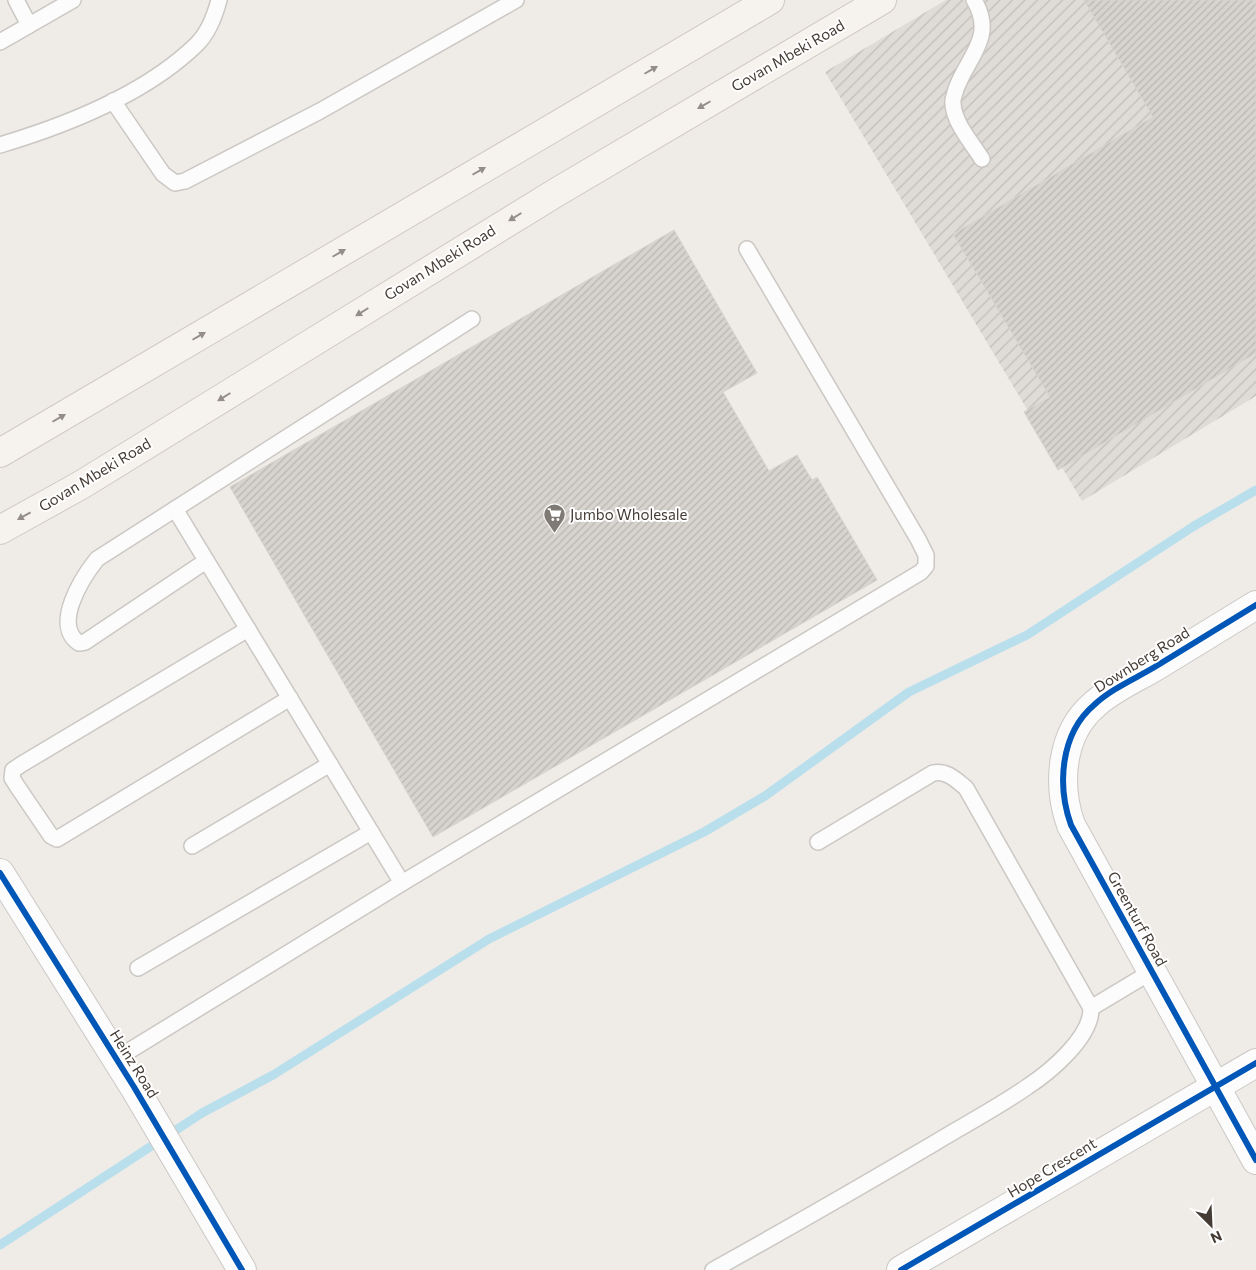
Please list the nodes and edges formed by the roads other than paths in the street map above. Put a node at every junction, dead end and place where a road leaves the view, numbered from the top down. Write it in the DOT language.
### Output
graph roads {
  1 [pos="16,0"];
  2 [pos="73,0"];
  3 [pos="219,0"];
  4 [pos="516,0"];
  5 [pos="770,0"];
  6 [pos="882,0"];
  7 [pos="974,0"];
  8 [pos="30,25"];
  9 [pos="0,42"];
  10 [pos="113,101"];
  11 [pos="0,145"];
  12 [pos="982,159"];
  13 [pos="747,249"];
  14 [pos="472,319"];
  15 [pos="0,453"];
  16 [pos="175,509"];
  17 [pos="0,530"];
  18 [pos="206,560"];
  19 [pos="1256,605"];
  20 [pos="248,629"];
  21 [pos="290,698"];
  22 [pos="1065,757"];
  23 [pos="330,764"];
  24 [pos="371,832"];
  25 [pos="818,842"];
  26 [pos="192,846"];
  27 [pos="0,873"];
  28 [pos="402,883"];
  29 [pos="138,968"];
  30 [pos="1151,972"];
  31 [pos="1091,1008"];
  32 [pos="116,1059"];
  33 [pos="1256,1062"];
  34 [pos="1215,1086"];
  35 [pos="1256,1160"];
  36 [pos="242,1270"];
  37 [pos="713,1270"];
  38 [pos="900,1270"];
  1 -- 8 [label="lane"];
  2 -- 8 [label="lane"];
  3 -- 10 [label="lane"];
  4 -- 10 [label="lane"];
  15 -- 5 [label="main road, one-way"];
  6 -- 17 [label="main road, Govan Mbeki Road, one-way"];
  7 -- 12 [label="lane"];
  8 -- 9 [label="lane"];
  10 -- 11 [label="lane"];
  13 -- 28 [label="lane"];
  14 -- 16 [label="lane"];
  16 -- 18 [label="lane"];
  16 -- 18 [label="lane"];
  18 -- 20 [label="lane"];
  19 -- 22 [label="street, Downberg Road"];
  20 -- 21 [label="lane"];
  20 -- 21 [label="lane"];
  21 -- 23 [label="lane"];
  22 -- 30 [label="street, Greenturf Road"];
  23 -- 24 [label="lane"];
  23 -- 26 [label="lane"];
  24 -- 28 [label="lane"];
  24 -- 29 [label="lane"];
  25 -- 31 [label="lane"];
  27 -- 32 [label="street, Heinz Road"];
  28 -- 32 [label="lane"];
  30 -- 31 [label="lane"];
  30 -- 34 [label="street, Greenturf Road"];
  31 -- 37 [label="lane"];
  32 -- 36 [label="street, Heinz Road"];
  33 -- 34 [label="street"];
  34 -- 35 [label="street, Greenturf Road"];
  34 -- 38 [label="street, Hope Crescent"];
}
